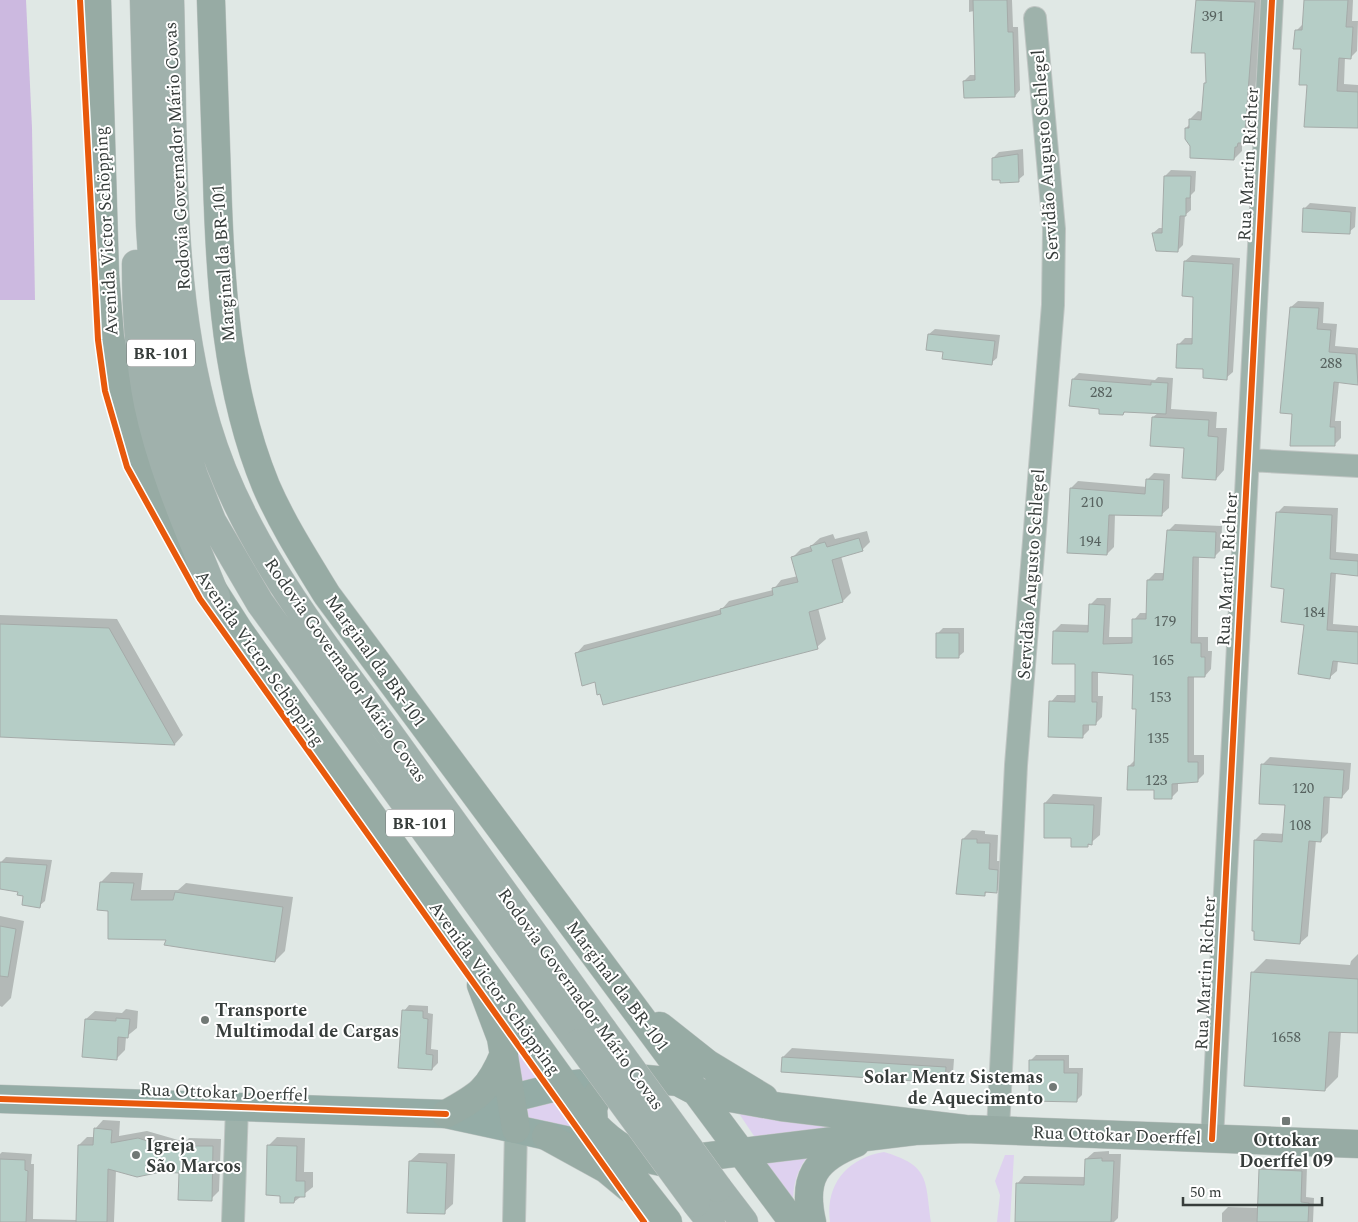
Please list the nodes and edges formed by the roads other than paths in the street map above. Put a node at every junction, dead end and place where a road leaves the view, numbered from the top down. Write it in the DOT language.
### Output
graph roads {
  1 [pos="97,0"];
  2 [pos="144,0"];
  3 [pos="170,0"];
  4 [pos="211,0"];
  5 [pos="1272,0"];
  6 [pos="1035,18"];
  7 [pos="146,83"];
  8 [pos="1248,460"];
  9 [pos="1358,466"];
  10 [pos="216,598"];
  11 [pos="449,924"];
  12 [pos="629,1001"];
  13 [pos="504,1054"];
  14 [pos="616,1080"];
  15 [pos="565,1085"];
  16 [pos="698,1092"];
  17 [pos="511,1098"];
  18 [pos="0,1099"];
  19 [pos="237,1107"];
  20 [pos="781,1107"];
  21 [pos="446,1114"];
  22 [pos="594,1124"];
  23 [pos="516,1130"];
  24 [pos="966,1130"];
  25 [pos="998,1130"];
  26 [pos="546,1136"];
  27 [pos="875,1136"];
  28 [pos="1212,1139"];
  29 [pos="1358,1144"];
  30 [pos="741,1151"];
  31 [pos="614,1152"];
  32 [pos="643,1158"];
  33 [pos="685,1160"];
  34 [pos="703,1212"];
  35 [pos="666,1220"];
  36 [pos="233,1222"];
  37 [pos="514,1222"];
  38 [pos="744,1222"];
  39 [pos="792,1222"];
  40 [pos="812,1222"];
  1 -- 10 [label="main road, Avenida Victor Schöpping"];
  2 -- 7 [label="highway, Rodovia Governador Mário Covas / BR-101"];
  3 -- 38 [label="highway, Rodovia Governador Mário Covas / BR-101, bridge"];
  4 -- 12 [label="main road, Marginal da BR-101"];
  5 -- 8 [label="street, Rua Martin Richter"];
  6 -- 25 [label="street, Servidão Augusto Schlegel"];
  7 -- 10 [label="highway"];
  7 -- 34 [label="highway, Rodovia Governador Mário Covas / BR-101, bridge"];
  8 -- 9 [label="street"];
  8 -- 28 [label="street, Rua Martin Richter"];
  10 -- 11 [label="main road, Avenida Victor Schöpping"];
  11 -- 13 [label="main road"];
  11 -- 15 [label="main road, Avenida Victor Schöpping"];
  12 -- 16 [label="main road, Marginal da BR-101"];
  12 -- 20 [label="main road"];
  13 -- 17 [label="main road"];
  13 -- 21 [label="main road"];
  14 -- 15 [label="main road, Rua Ottokar Doerffel"];
  14 -- 16 [label="main road"];
  14 -- 22 [label="main road"];
  15 -- 17 [label="main road, Rua Ottokar Doerffel"];
  15 -- 22 [label="main road, Avenida Victor Schöpping"];
  16 -- 20 [label="main road, Rua Ottokar Doerffel"];
  16 -- 30 [label="main road, Marginal da BR-101"];
  16 -- 33 [label="main road"];
  17 -- 21 [label="main road, Rua Ottokar Doerffel"];
  17 -- 23 [label="main road"];
  18 -- 19 [label="main road, Rua Ottokar Doerffel"];
  19 -- 21 [label="main road, Rua Ottokar Doerffel"];
  19 -- 36 [label="street"];
  20 -- 24 [label="main road, Rua Ottokar Doerffel"];
  21 -- 23 [label="main road, Rua Ottokar Doerffel"];
  22 -- 31 [label="main road, Avenida Victor Schöpping"];
  22 -- 32 [label="main road"];
  23 -- 26 [label="main road, Rua Ottokar Doerffel"];
  23 -- 37 [label="street"];
  24 -- 25 [label="main road, Rua Ottokar Doerffel"];
  24 -- 27 [label="main road, Rua Ottokar Doerffel"];
  25 -- 28 [label="main road, Rua Ottokar Doerffel"];
  26 -- 31 [label="main road, Rua Ottokar Doerffel"];
  26 -- 35 [label="main road"];
  27 -- 30 [label="main road, Rua Ottokar Doerffel"];
  27 -- 40 [label="main road"];
  28 -- 29 [label="main road, Rua Ottokar Doerffel"];
  30 -- 33 [label="main road, Rua Ottokar Doerffel"];
  30 -- 39 [label="main road, Marginal da BR-101"];
  31 -- 32 [label="main road, Rua Ottokar Doerffel"];
  31 -- 35 [label="main road, Avenida Victor Schöpping"];
  32 -- 33 [label="main road"];
}
